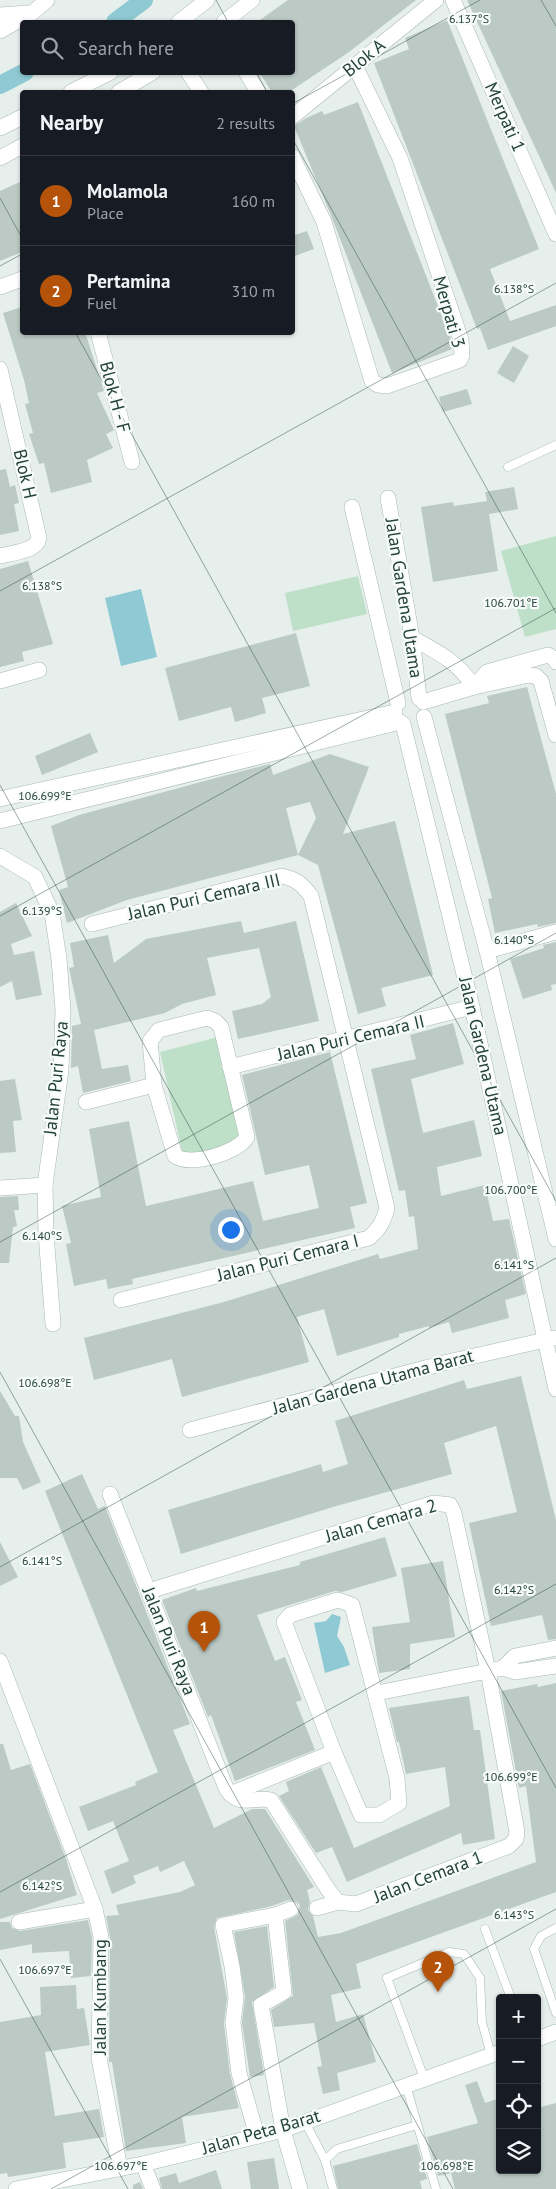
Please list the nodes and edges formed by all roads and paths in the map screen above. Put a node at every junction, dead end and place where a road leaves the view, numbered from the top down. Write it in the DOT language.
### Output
graph roads {
  1 [pos="47,0"];
  2 [pos="207,0"];
  3 [pos="252,0"];
  4 [pos="436,0"];
  5 [pos="454,0"];
  6 [pos="32,13"];
  7 [pos="0,15"];
  8 [pos="20,20"];
  9 [pos="20,20"];
  10 [pos="182,20"];
  11 [pos="227,20"];
  12 [pos="0,32"];
  13 [pos="355,66"];
  14 [pos="105,75"];
  15 [pos="148,75"];
  16 [pos="190,75"];
  17 [pos="248,75"];
  18 [pos="75,90"];
  19 [pos="122,90"];
  20 [pos="200,90"];
  21 [pos="257,90"];
  22 [pos="295,115"];
  23 [pos="20,118"];
  24 [pos="0,128"];
  25 [pos="20,147"];
  26 [pos="0,158"];
  27 [pos="295,162"];
  28 [pos="556,234"];
  29 [pos="20,280"];
  30 [pos="0,288"];
  31 [pos="99,335"];
  32 [pos="0,369"];
  33 [pos="7,425"];
  34 [pos="556,445"];
  35 [pos="132,462"];
  36 [pos="508,467"];
  37 [pos="388,498"];
  38 [pos="352,507"];
  39 [pos="0,556"];
  40 [pos="412,638"];
  41 [pos="556,662"];
  42 [pos="39,670"];
  43 [pos="0,681"];
  44 [pos="481,685"];
  45 [pos="422,706"];
  46 [pos="399,715"];
  47 [pos="556,735"];
  48 [pos="0,800"];
  49 [pos="0,821"];
  50 [pos="0,856"];
  51 [pos="92,924"];
  52 [pos="556,932"];
  53 [pos="487,951"];
  54 [pos="472,1008"];
  55 [pos="344,1040"];
  56 [pos="230,1067"];
  57 [pos="154,1085"];
  58 [pos="86,1102"];
  59 [pos="45,1185"];
  60 [pos="0,1188"];
  61 [pos="556,1239"];
  62 [pos="121,1300"];
  63 [pos="53,1324"];
  64 [pos="551,1339"];
  65 [pos="556,1389"];
  66 [pos="190,1430"];
  67 [pos="110,1494"];
  68 [pos="148,1591"];
  69 [pos="556,1648"];
  70 [pos="0,1661"];
  71 [pos="556,1666"];
  72 [pos="495,1669"];
  73 [pos="377,1693"];
  74 [pos="334,1752"];
  75 [pos="228,1791"];
  76 [pos="338,1902"];
  77 [pos="317,1908"];
  78 [pos="291,1909"];
  79 [pos="95,1910"];
  80 [pos="274,1915"];
  81 [pos="19,1922"];
  82 [pos="556,1928"];
  83 [pos="484,1929"];
  84 [pos="509,1994"];
  85 [pos="556,2012"];
  86 [pos="556,2032"];
  87 [pos="541,2038"];
  88 [pos="496,2053"];
  89 [pos="424,2078"];
  90 [pos="406,2085"];
  91 [pos="305,2122"];
  92 [pos="417,2125"];
  93 [pos="283,2130"];
  94 [pos="257,2136"];
  95 [pos="325,2160"];
  96 [pos="143,2164"];
  97 [pos="120,2169"];
  98 [pos="35,2188"];
  99 [pos="16,2189"];
  100 [pos="153,2189"];
  101 [pos="300,2189"];
  102 [pos="333,2189"];
  103 [pos="436,2189"];
  1 -- 6 [label="street"];
  2 -- 10 [label="street"];
  3 -- 11 [label="street"];
  4 -- 13 [label="street, Blok A"];
  5 -- 28 [label="street, Merpati 1"];
  6 -- 7 [label="street"];
  6 -- 9 [label="street"];
  8 -- 12 [label="street"];
  13 -- 22 [label="street, Blok A"];
  13 -- 27 [label="street, Merpati 3"];
  14 -- 18 [label="street"];
  15 -- 19 [label="street"];
  16 -- 20 [label="street"];
  17 -- 21 [label="street"];
  23 -- 24 [label="street"];
  25 -- 26 [label="street"];
  29 -- 30 [label="street"];
  31 -- 35 [label="street, Blok H - F"];
  32 -- 33 [label="street, Blok H"];
  33 -- 39 [label="street, Blok H"];
  34 -- 36 [label="lane"];
  37 -- 40 [label="street, Jalan Gardena Utama"];
  38 -- 46 [label="street, Jalan Gardena Utama"];
  40 -- 44 [label="street"];
  40 -- 45 [label="street, Jalan Gardena Utama"];
  41 -- 44 [label="street"];
  42 -- 43 [label="street"];
  44 -- 45 [label="street"];
  44 -- 47 [label="street"];
  45 -- 46 [label="street"];
  45 -- 46 [label="street"];
  45 -- 53 [label="street, Jalan Gardena Utama"];
  46 -- 48 [label="street"];
  46 -- 49 [label="street"];
  46 -- 54 [label="street, Jalan Gardena Utama"];
  50 -- 59 [label="street, Jalan Puri Raya"];
  51 -- 55 [label="street, Jalan Puri Cemara III"];
  52 -- 53 [label="street"];
  53 -- 61 [label="street, Jalan Gardena Utama"];
  54 -- 55 [label="street, Jalan Puri Cemara II"];
  54 -- 64 [label="street, Jalan Gardena Utama"];
  55 -- 56 [label="street, Jalan Puri Cemara II"];
  55 -- 62 [label="street, Jalan Puri Cemara I"];
  56 -- 57 [label="street"];
  56 -- 57 [label="street"];
  57 -- 58 [label="street"];
  59 -- 60 [label="street"];
  59 -- 63 [label="street, Jalan Puri Raya"];
  64 -- 65 [label="street, Jalan Gardena Utama"];
  64 -- 66 [label="street, Jalan Gardena Utama Barat"];
  67 -- 68 [label="street, Jalan Puri Raya"];
  68 -- 72 [label="street, Jalan Cemara 2"];
  68 -- 75 [label="street, Jalan Puri Raya"];
  69 -- 72 [label="street"];
  70 -- 79 [label="street, Jalan Kumbang"];
  71 -- 72 [label="street"];
  72 -- 73 [label="street"];
  72 -- 76 [label="street, Jalan Cemara 1"];
  73 -- 74 [label="street"];
  73 -- 74 [label="street"];
  74 -- 75 [label="street"];
  75 -- 76 [label="street"];
  76 -- 77 [label="street"];
  78 -- 80 [label="street"];
  79 -- 81 [label="street"];
  79 -- 97 [label="street, Jalan Kumbang"];
  80 -- 93 [label="street"];
  80 -- 94 [label="street"];
  82 -- 85 [label="lane"];
  83 -- 84 [label="lane"];
  86 -- 87 [label="street"];
  88 -- 89 [label="street, Jalan Peta Barat"];
  88 -- 89 [label="lane"];
  89 -- 90 [label="street, Jalan Peta Barat"];
  90 -- 91 [label="street, Jalan Peta Barat"];
  90 -- 92 [label="lane"];
  91 -- 93 [label="street, Jalan Peta Barat"];
  91 -- 95 [label="lane"];
  92 -- 95 [label="lane"];
  92 -- 103 [label="lane"];
  93 -- 94 [label="street, Jalan Peta Barat"];
  93 -- 101 [label="street"];
  94 -- 96 [label="street, Jalan Peta Barat"];
  95 -- 102 [label="lane"];
  96 -- 97 [label="street, Jalan Peta Barat"];
  96 -- 100 [label="street"];
  97 -- 98 [label="street, Jalan Peta Barat"];
  98 -- 99 [label="street, Jalan Peta Barat"];
}
